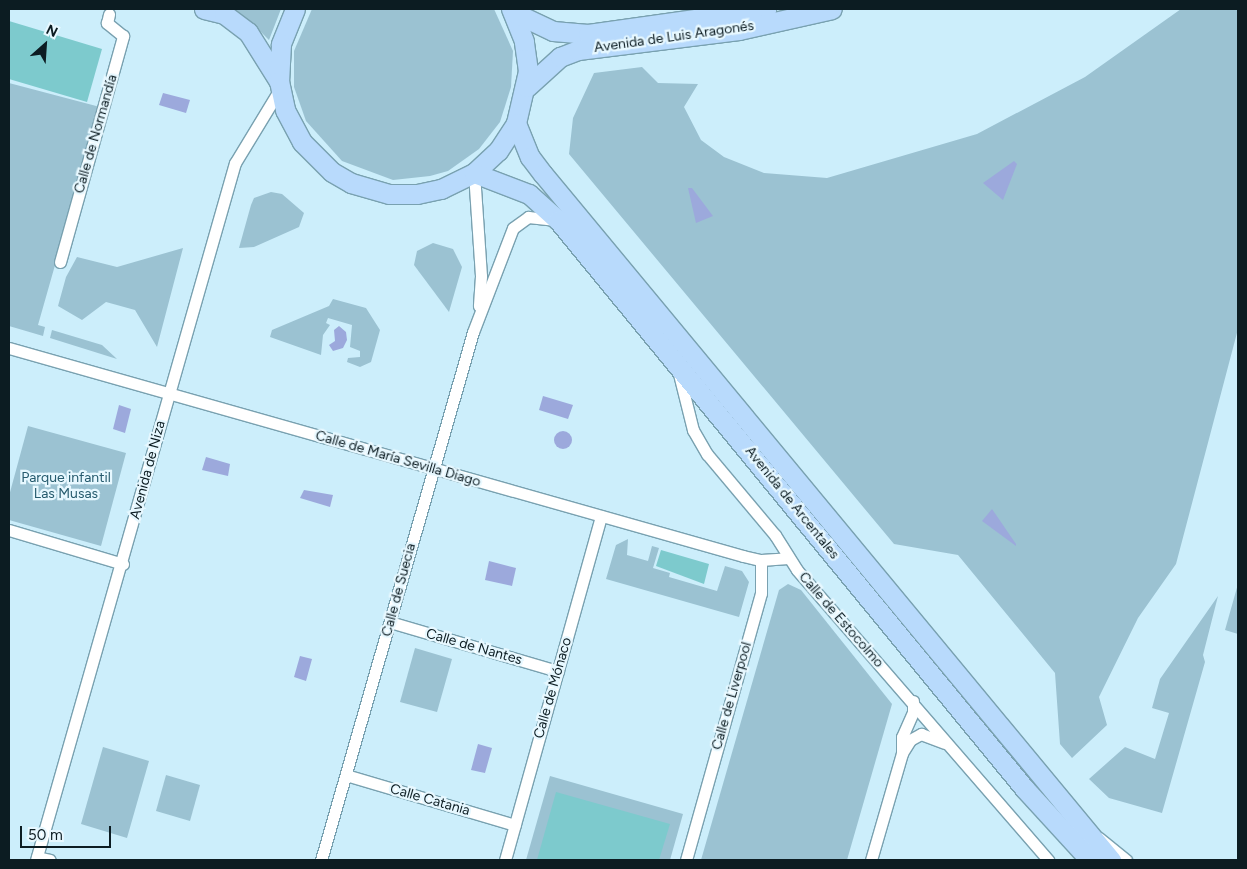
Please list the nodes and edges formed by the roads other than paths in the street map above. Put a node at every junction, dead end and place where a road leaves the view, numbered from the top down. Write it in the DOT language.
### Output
graph roads {
  1 [pos="204,9"];
  2 [pos="295,9"];
  3 [pos="766,9"];
  4 [pos="832,9"];
  5 [pos="512,10"];
  6 [pos="109,14"];
  7 [pos="279,85"];
  8 [pos="527,87"];
  9 [pos="516,123"];
  10 [pos="474,173"];
  11 [pos="558,220"];
  12 [pos="60,262"];
  13 [pos="478,320"];
  14 [pos="9,348"];
  15 [pos="677,364"];
  16 [pos="169,394"];
  17 [pos="432,468"];
  18 [pos="601,516"];
  19 [pos="9,530"];
  20 [pos="775,535"];
  21 [pos="788,558"];
  22 [pos="760,560"];
  23 [pos="123,564"];
  24 [pos="390,622"];
  25 [pos="558,671"];
  26 [pos="913,701"];
  27 [pos="955,751"];
  28 [pos="902,752"];
  29 [pos="346,775"];
  30 [pos="515,825"];
  31 [pos="1086,832"];
  32 [pos="37,858"];
  33 [pos="1046,858"];
  34 [pos="50,860"];
  35 [pos="322,860"];
  36 [pos="505,860"];
  37 [pos="686,860"];
  38 [pos="871,860"];
  39 [pos="1090,860"];
  40 [pos="1112,860"];
  41 [pos="1126,860"];
  1 -- 7 [label="main road"];
  2 -- 7 [label="main road"];
  3 -- 5 [label="main road, Avenida de Luis Aragonés"];
  4 -- 8 [label="main road, Avenida de Luis Aragonés"];
  5 -- 8 [label="main road"];
  6 -- 12 [label="street, Calle de Normandía"];
  7 -- 10 [label="main road"];
  7 -- 16 [label="street, Avenida de Niza"];
  8 -- 9 [label="main road"];
  9 -- 10 [label="main road"];
  9 -- 31 [label="main road, Avenida de Arcentales"];
  10 -- 11 [label="main road, Avenida de Arcentales"];
  10 -- 13 [label="street, Calle de Suecia"];
  11 -- 13 [label="street, Calle de Suecia"];
  11 -- 15 [label="main road, Avenida de Arcentales"];
  13 -- 17 [label="street, Calle de Suecia"];
  14 -- 16 [label="street, Calle de María Sevilla Diago"];
  15 -- 20 [label="street, Calle de Estocolmo"];
  15 -- 39 [label="main road, Avenida de Arcentales"];
  16 -- 17 [label="street, Calle de María Sevilla Diago"];
  16 -- 23 [label="street, Avenida de Niza"];
  17 -- 18 [label="street, Calle de María Sevilla Diago"];
  17 -- 24 [label="street, Calle de Suecia"];
  18 -- 22 [label="street, Calle de María Sevilla Diago"];
  18 -- 25 [label="street, Calle de Mónaco"];
  19 -- 23 [label="street"];
  20 -- 21 [label="street, Calle de Estocolmo"];
  20 -- 22 [label="street"];
  21 -- 22 [label="street, Calle de María Sevilla Diago"];
  21 -- 26 [label="street, Calle de Estocolmo"];
  22 -- 37 [label="street, Calle de Liverpool"];
  23 -- 32 [label="street, Avenida de Niza"];
  24 -- 25 [label="street, Calle de Nantes"];
  24 -- 29 [label="street, Calle de Suecia"];
  25 -- 30 [label="street, Calle de Mónaco"];
  26 -- 27 [label="street, Calle de Estocolmo"];
  26 -- 28 [label="street"];
  27 -- 28 [label="street"];
  27 -- 33 [label="street, Calle de Estocolmo"];
  28 -- 38 [label="street"];
  29 -- 30 [label="street, Calle Catania"];
  29 -- 35 [label="street, Calle de Suecia"];
  30 -- 36 [label="street, Calle de Mónaco"];
  31 -- 40 [label="main road, Avenida de Arcentales"];
  31 -- 41 [label="street, Avenida de Arcentales"];
  32 -- 34 [label="street"];
}
